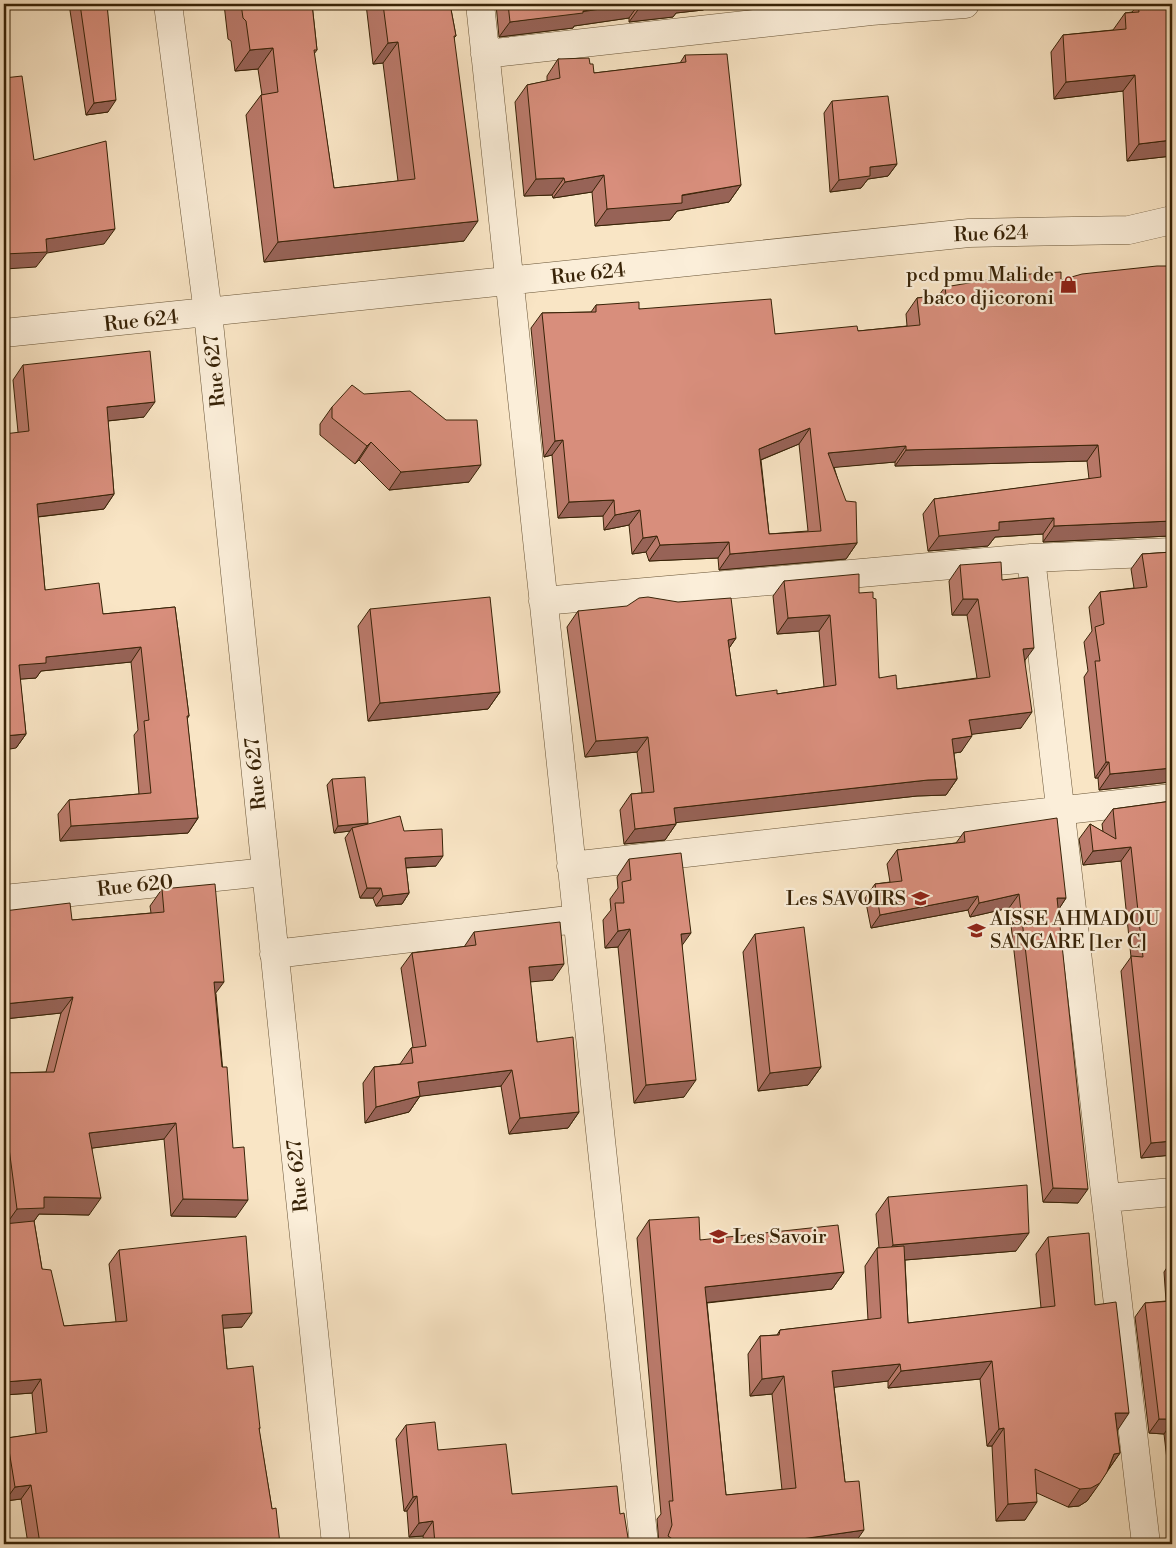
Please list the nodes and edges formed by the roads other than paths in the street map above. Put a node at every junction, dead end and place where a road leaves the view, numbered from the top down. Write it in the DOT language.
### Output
graph roads {
  1 [pos="168,4"];
  2 [pos="480,4"];
  3 [pos="965,4"];
  4 [pos="485,54"];
  5 [pos="1172,220"];
  6 [pos="509,282"];
  7 [pos="208,313"];
  8 [pos="4,333"];
  9 [pos="1172,552"];
  10 [pos="1031,558"];
  11 [pos="543,601"];
  12 [pos="1172,798"];
  13 [pos="1061,810"];
  14 [pos="571,866"];
  15 [pos="266,872"];
  16 [pos="4,899"];
  17 [pos="577,919"];
  18 [pos="274,954"];
  19 [pos="1172,1192"];
  20 [pos="1107,1198"];
  21 [pos="336,1544"];
  22 [pos="644,1544"];
  23 [pos="1146,1544"];
  1 -- 7 [label="street, Rue 627"];
  2 -- 4 [label="street"];
  3 -- 4 [label="street"];
  4 -- 6 [label="street"];
  5 -- 6 [label="street, Rue 624"];
  6 -- 7 [label="street, Rue 624"];
  6 -- 11 [label="street"];
  7 -- 8 [label="street, Rue 624"];
  7 -- 15 [label="street, Rue 627"];
  9 -- 10 [label="street"];
  10 -- 11 [label="street"];
  10 -- 13 [label="street"];
  11 -- 14 [label="street"];
  12 -- 13 [label="street"];
  13 -- 14 [label="street"];
  13 -- 20 [label="street"];
  14 -- 17 [label="street"];
  15 -- 16 [label="street, Rue 620"];
  15 -- 18 [label="street, Rue 627"];
  17 -- 18 [label="street"];
  17 -- 22 [label="street"];
  18 -- 21 [label="street, Rue 627"];
  19 -- 20 [label="street"];
  20 -- 23 [label="street"];
}
